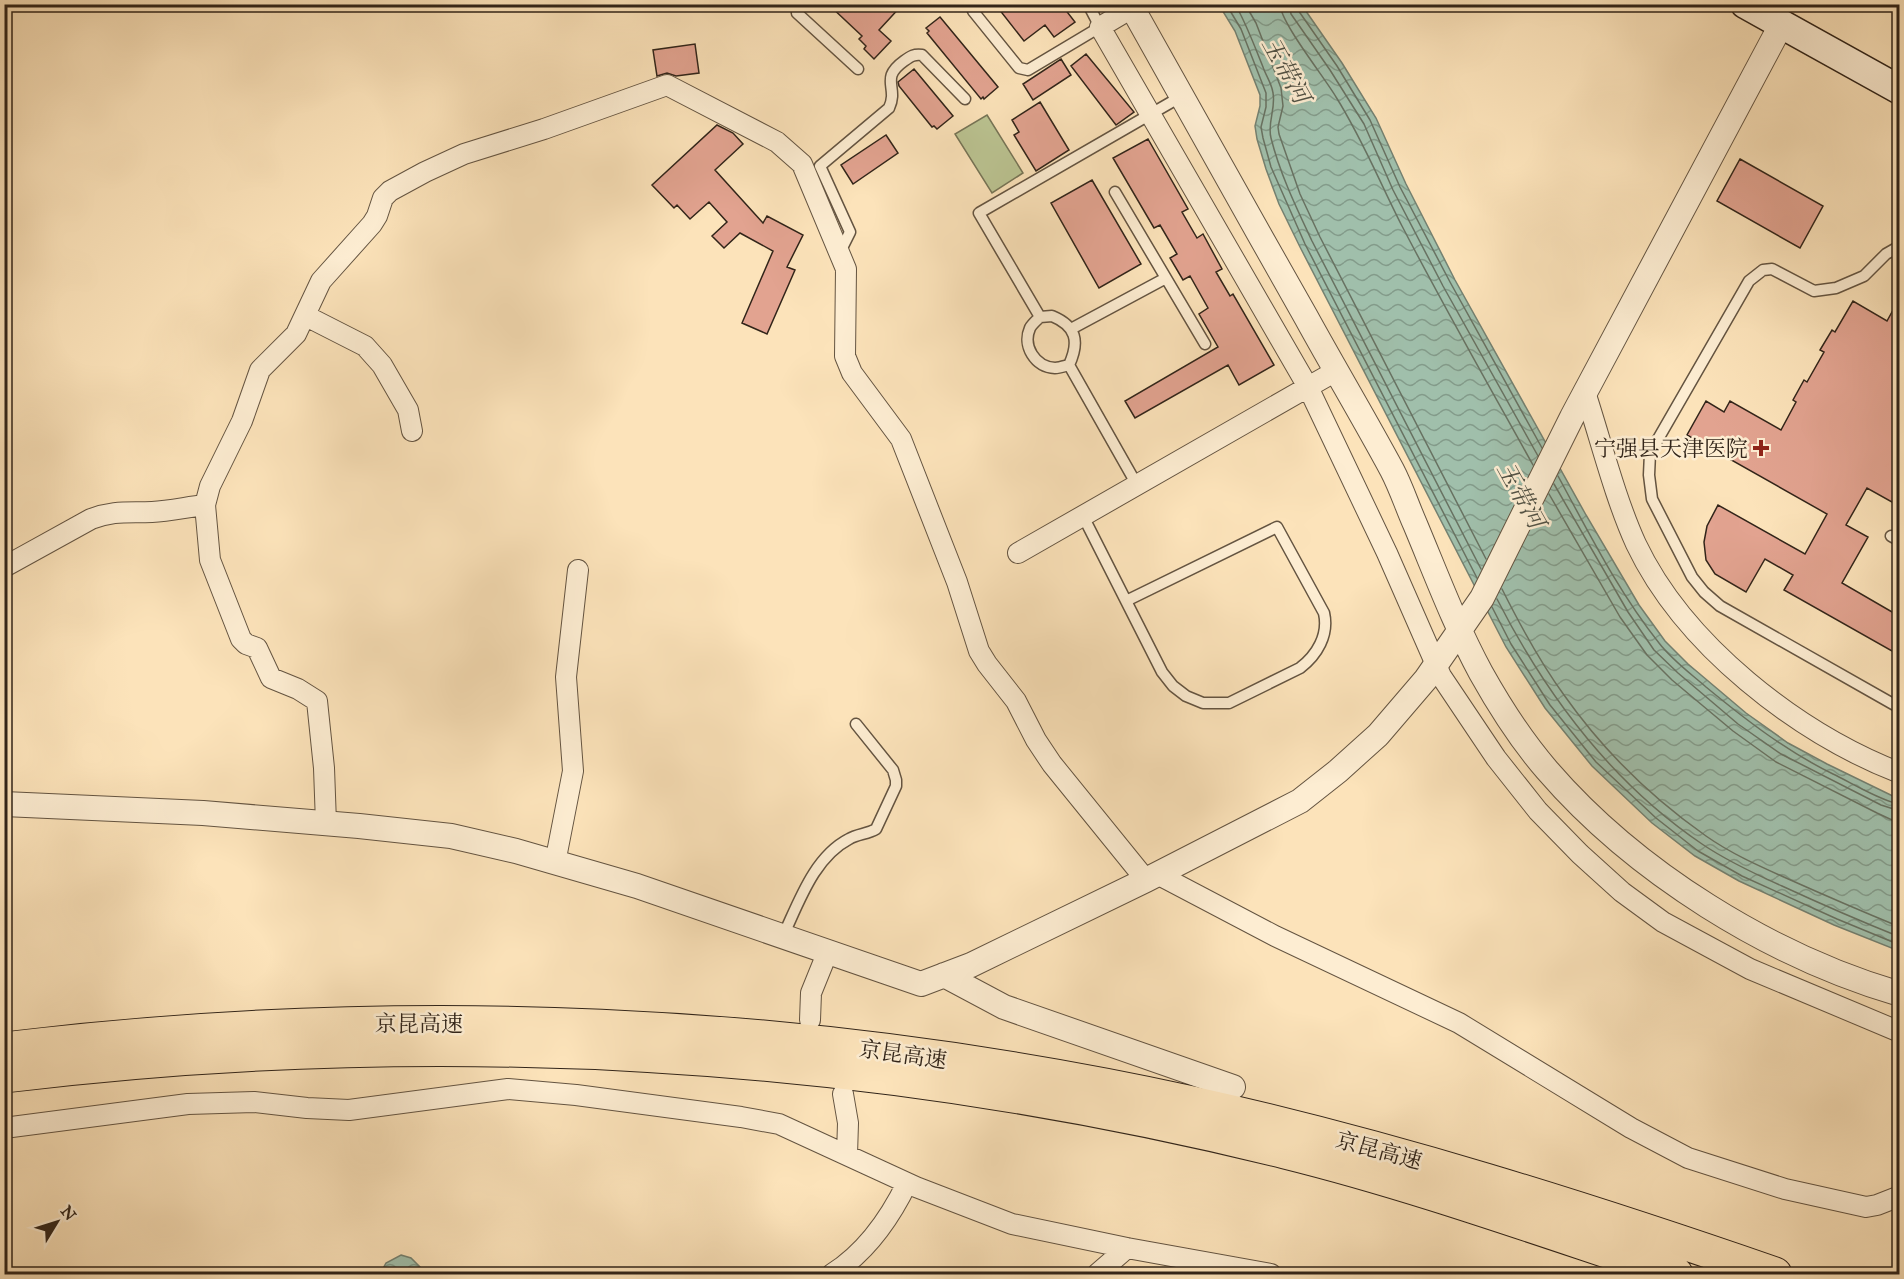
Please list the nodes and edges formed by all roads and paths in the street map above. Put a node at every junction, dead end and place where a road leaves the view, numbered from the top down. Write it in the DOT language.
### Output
graph roads {
  1 [pos="799,4"];
  2 [pos="974,4"];
  3 [pos="1088,4"];
  4 [pos="1745,4"];
  5 [pos="1131,6"];
  6 [pos="1777,16"];
  7 [pos="1100,27"];
  8 [pos="858,69"];
  9 [pos="1899,90"];
  10 [pos="1182,96"];
  11 [pos="965,99"];
  12 [pos="1151,114"];
  13 [pos="1115,192"];
  14 [pos="1899,246"];
  15 [pos="840,252"];
  16 [pos="1166,278"];
  17 [pos="306,316"];
  18 [pos="1040,317"];
  19 [pos="1071,329"];
  20 [pos="1205,344"];
  21 [pos="1069,365"];
  22 [pos="1336,371"];
  23 [pos="1308,387"];
  24 [pos="1585,392"];
  25 [pos="412,431"];
  26 [pos="1137,485"];
  27 [pos="205,505"];
  28 [pos="1083,516"];
  29 [pos="1018,553"];
  30 [pos="4,567"];
  31 [pos="578,570"];
  32 [pos="1126,601"];
  33 [pos="1460,630"];
  34 [pos="1436,664"];
  35 [pos="1899,708"];
  36 [pos="856,724"];
  37 [pos="1899,773"];
  38 [pos="4,804"];
  39 [pos="326,823"];
  40 [pos="555,862"];
  41 [pos="1152,877"];
  42 [pos="783,936"];
  43 [pos="828,951"];
  44 [pos="944,975"];
  45 [pos="1899,994"];
  46 [pos="810,1020"];
  47 [pos="1899,1032"];
  48 [pos="4,1049"];
  49 [pos="4,1076"];
  50 [pos="1233,1087"];
  51 [pos="843,1094"];
  52 [pos="4,1128"];
  53 [pos="847,1155"];
  54 [pos="907,1183"];
  55 [pos="1899,1196"];
  56 [pos="1126,1248"];
  57 [pos="832,1275"];
  58 [pos="1097,1275"];
  59 [pos="1271,1275"];
  60 [pos="1676,1275"];
  61 [pos="1775,1275"];
  1 -- 8 [label="lane"];
  2 -- 7 [label="lane"];
  3 -- 7 [label="lane"];
  4 -- 6 [label="main road"];
  5 -- 7 [label="street"];
  5 -- 10 [label="street"];
  6 -- 9 [label="main road"];
  6 -- 24 [label="street"];
  7 -- 12 [label="street"];
  10 -- 12 [label="lane"];
  10 -- 22 [label="street"];
  11 -- 15 [label="lane"];
  12 -- 18 [label="lane"];
  12 -- 23 [label="street"];
  13 -- 16 [label="lane"];
  14 -- 35 [label="lane"];
  15 -- 17 [label="street"];
  15 -- 41 [label="street"];
  16 -- 19 [label="lane"];
  16 -- 20 [label="lane"];
  17 -- 25 [label="street"];
  17 -- 27 [label="street"];
  18 -- 19 [label="lane"];
  18 -- 21 [label="lane"];
  19 -- 21 [label="lane"];
  21 -- 26 [label="lane"];
  22 -- 23 [label="street"];
  22 -- 33 [label="street"];
  23 -- 26 [label="street"];
  23 -- 34 [label="street"];
  24 -- 33 [label="street"];
  24 -- 37 [label="street"];
  26 -- 28 [label="street"];
  27 -- 30 [label="street"];
  27 -- 39 [label="street"];
  28 -- 29 [label="street"];
  28 -- 32 [label="lane"];
  31 -- 40 [label="street"];
  32 -- 32 [label="lane"];
  33 -- 34 [label="street"];
  33 -- 45 [label="street"];
  34 -- 41 [label="street"];
  34 -- 47 [label="street"];
  36 -- 42 [label="lane"];
  38 -- 39 [label="street"];
  39 -- 40 [label="street"];
  40 -- 42 [label="street"];
  41 -- 44 [label="street"];
  41 -- 55 [label="street"];
  42 -- 43 [label="street"];
  43 -- 44 [label="street"];
  43 -- 46 [label="street"];
  44 -- 50 [label="street"];
  48 -- 61 [label="highway, 京昆高速"];
  49 -- 60 [label="highway, 京昆高速"];
  51 -- 53 [label="street"];
  52 -- 53 [label="street"];
  53 -- 54 [label="street"];
  54 -- 56 [label="street"];
  54 -- 57 [label="street"];
  56 -- 58 [label="street"];
  56 -- 59 [label="street"];
}
